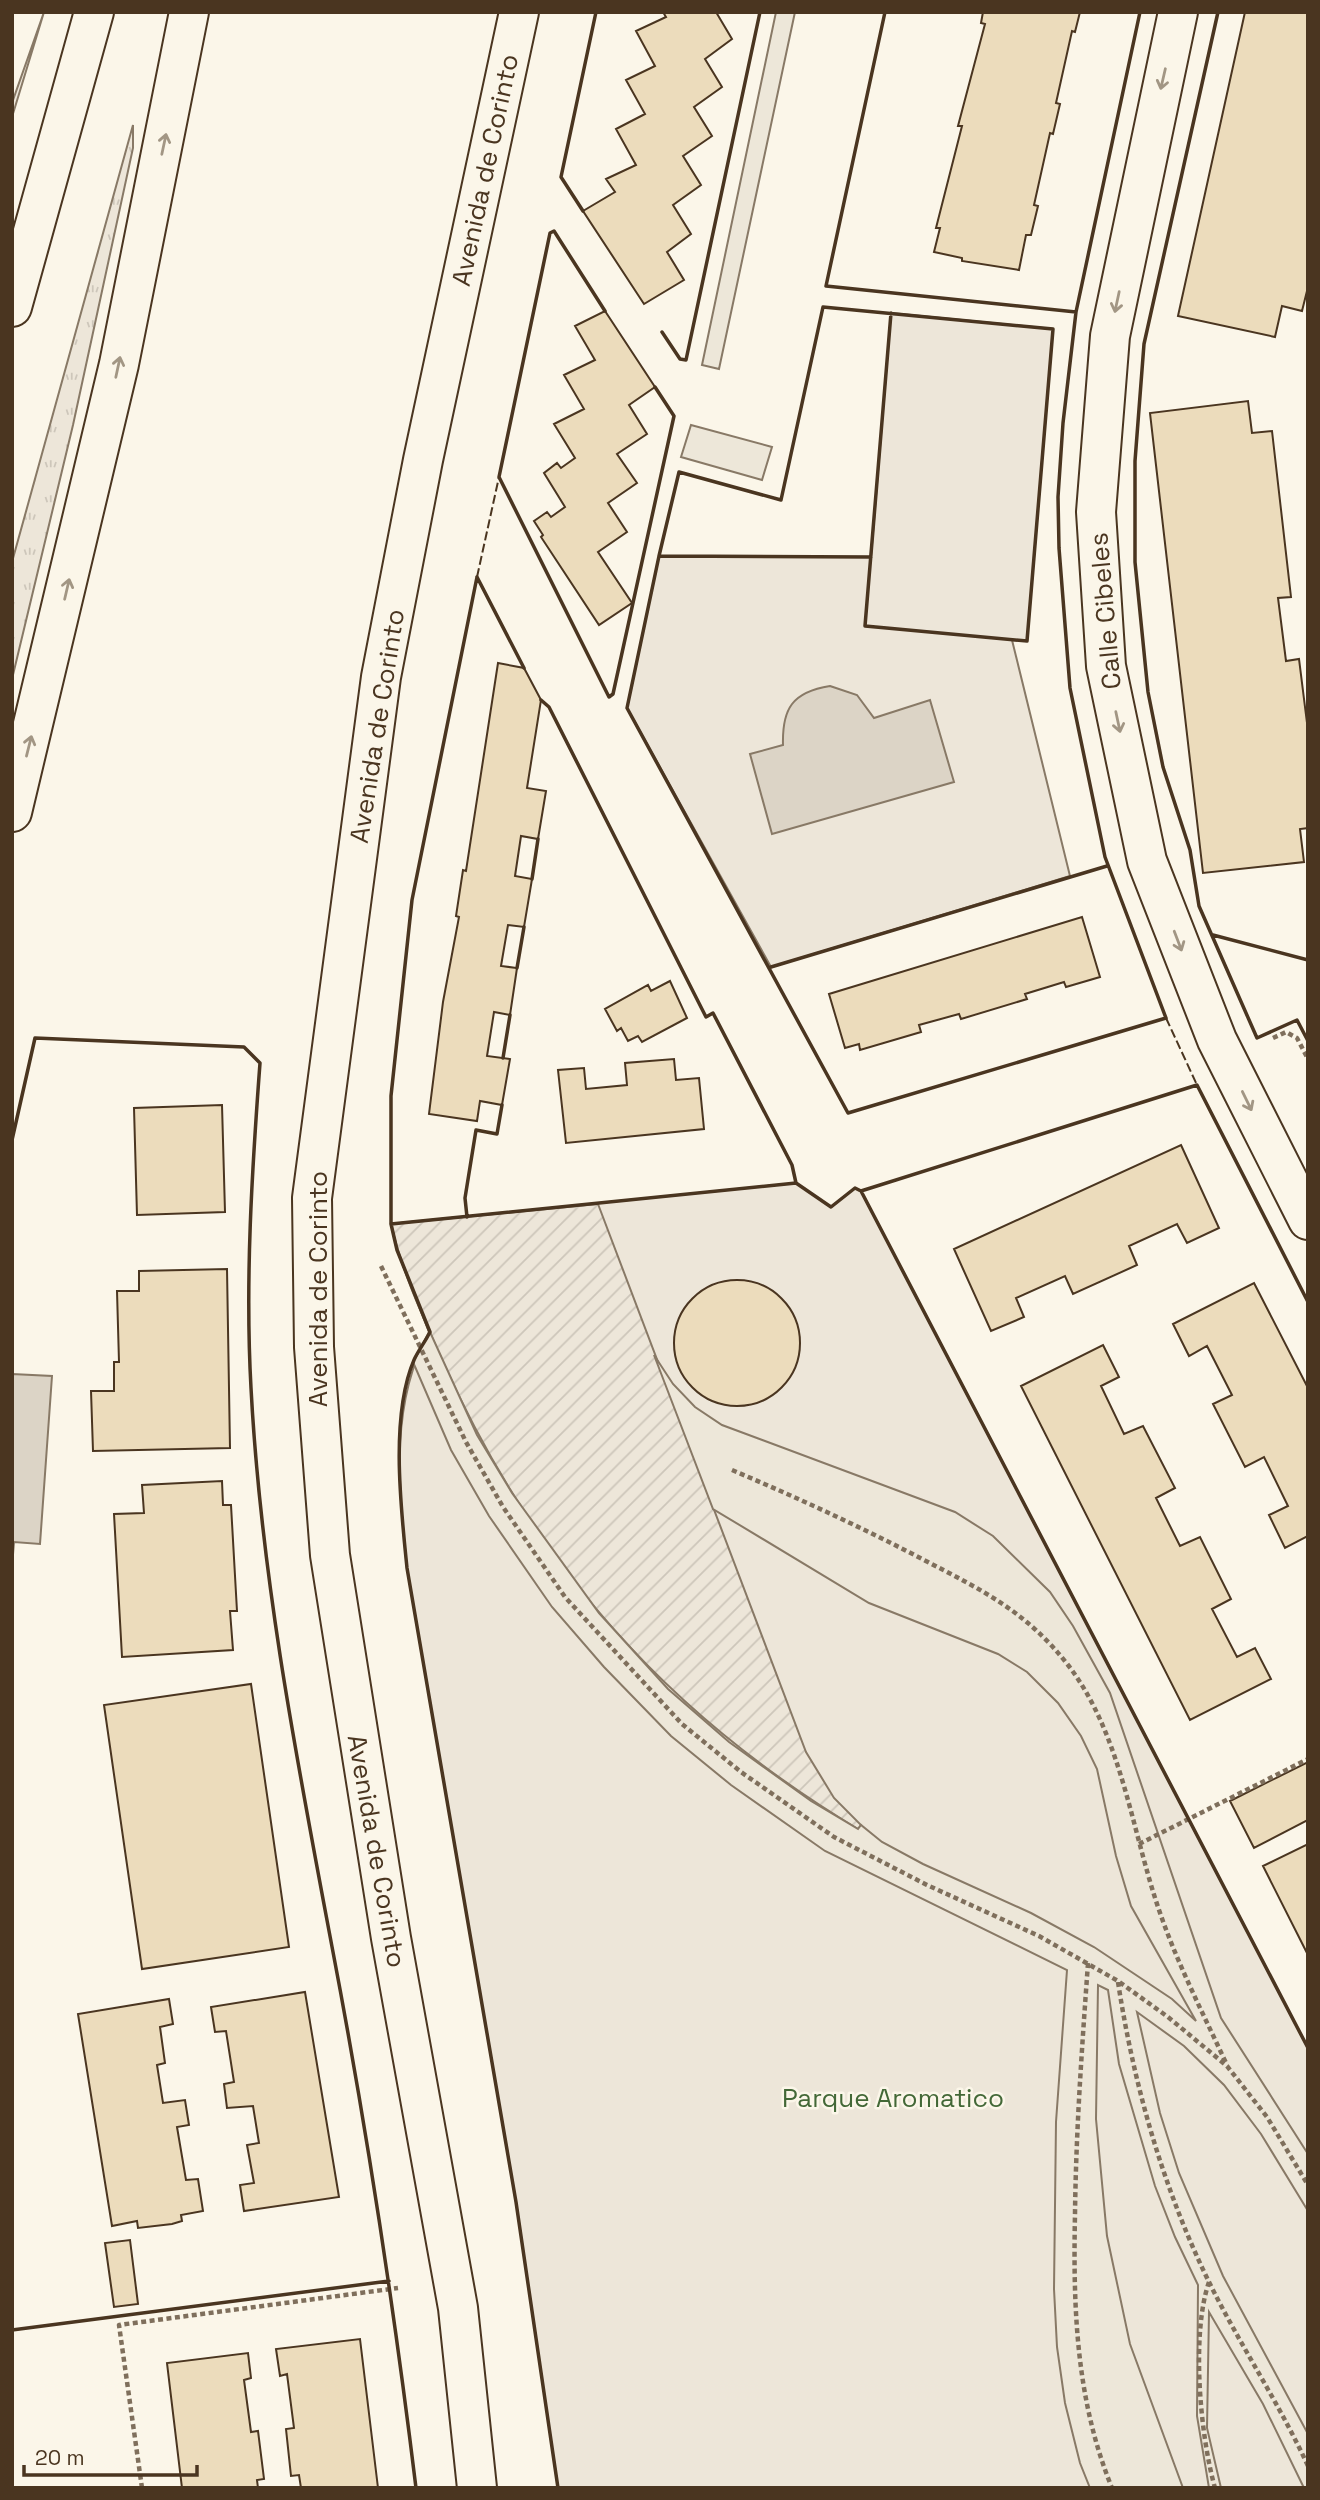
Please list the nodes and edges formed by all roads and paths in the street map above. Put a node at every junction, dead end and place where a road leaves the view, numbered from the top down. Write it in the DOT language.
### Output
graph roads {
  1 [pos="94,12"];
  2 [pos="189,12"];
  3 [pos="519,12"];
  4 [pos="1178,12"];
  5 [pos="12,307"];
  6 [pos="12,812"];
  7 [pos="1266,1041"];
  8 [pos="1308,1059"];
  9 [pos="1308,1220"];
  10 [pos="381,1266"];
  11 [pos="732,1470"];
  12 [pos="1308,1759"];
  13 [pos="1139,1844"];
  14 [pos="1088,1963"];
  15 [pos="1118,1981"];
  16 [pos="1227,2066"];
  17 [pos="1308,2185"];
  18 [pos="1209,2282"];
  19 [pos="398,2288"];
  20 [pos="1308,2466"];
  21 [pos="142,2488"];
  22 [pos="477,2488"];
  23 [pos="1112,2488"];
  24 [pos="1215,2488"];
  1 -- 5 [label="main road"];
  6 -- 2 [label="main road, one-way"];
  3 -- 22 [label="main road, Avenida de Corinto"];
  4 -- 9 [label="main road, Calle Cibeles, one-way"];
  7 -- 8 [label="path"];
  10 -- 14 [label="path"];
  11 -- 13 [label="path"];
  12 -- 13 [label="path"];
  13 -- 16 [label="path"];
  14 -- 15 [label="path"];
  14 -- 23 [label="path"];
  15 -- 16 [label="path"];
  15 -- 18 [label="path"];
  16 -- 17 [label="path"];
  18 -- 20 [label="path"];
  18 -- 24 [label="path"];
  19 -- 21 [label="path"];
}
